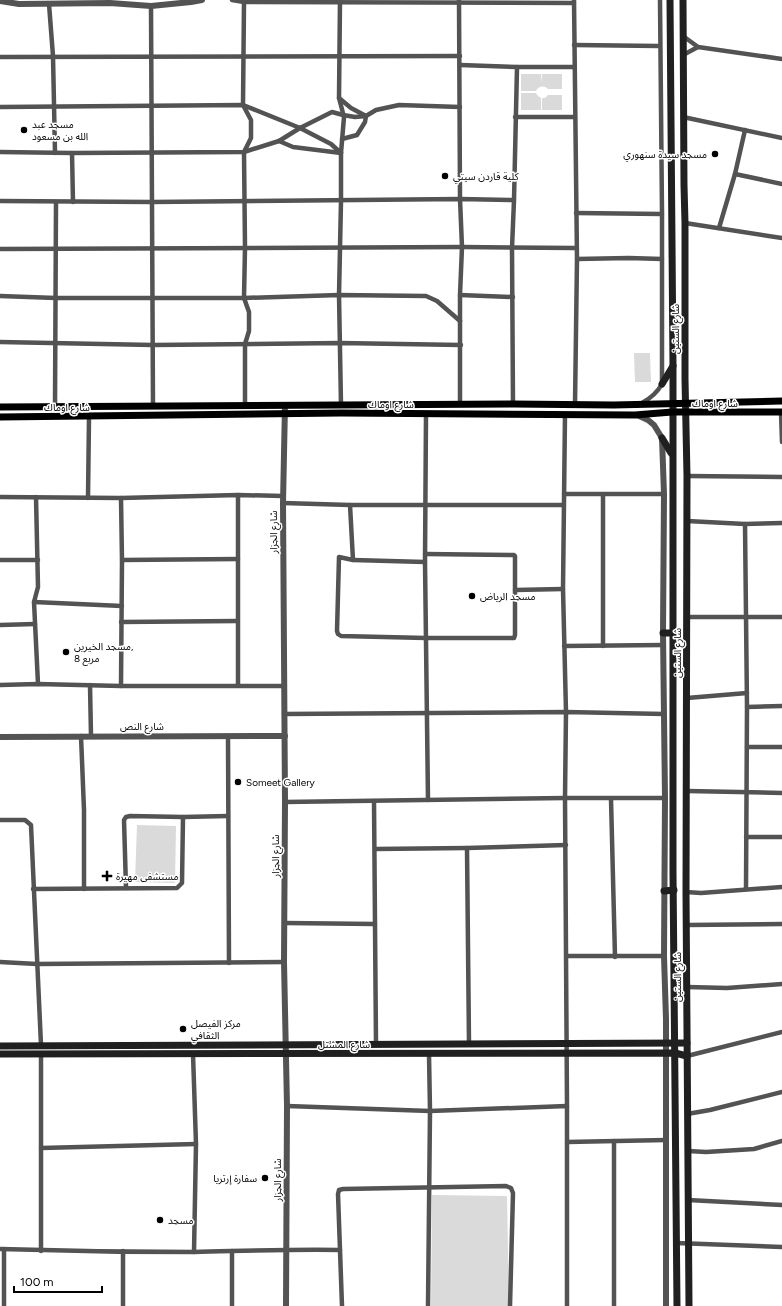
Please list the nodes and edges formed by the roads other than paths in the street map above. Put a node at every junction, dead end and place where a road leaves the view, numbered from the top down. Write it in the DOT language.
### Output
graph roads {
  1 [pos="202,0"];
  2 [pos="232,0"];
  3 [pos="660,0"];
  4 [pos="670,0"];
  5 [pos="683,0"];
  6 [pos="0,1"];
  7 [pos="340,1"];
  8 [pos="460,1"];
  9 [pos="19,2"];
  10 [pos="110,2"];
  11 [pos="244,2"];
  12 [pos="574,2"];
  13 [pos="49,4"];
  14 [pos="151,6"];
  15 [pos="683,36"];
  16 [pos="574,45"];
  17 [pos="660,46"];
  18 [pos="698,47"];
  19 [pos="684,55"];
  20 [pos="0,56"];
  21 [pos="53,56"];
  22 [pos="340,56"];
  23 [pos="460,56"];
  24 [pos="151,57"];
  25 [pos="244,57"];
  26 [pos="782,59"];
  27 [pos="460,65"];
  28 [pos="517,67"];
  29 [pos="574,67"];
  30 [pos="339,98"];
  31 [pos="152,105"];
  32 [pos="244,105"];
  33 [pos="54,106"];
  34 [pos="0,107"];
  35 [pos="460,107"];
  36 [pos="343,115"];
  37 [pos="366,116"];
  38 [pos="515,117"];
  39 [pos="575,117"];
  40 [pos="683,117"];
  41 [pos="300,128"];
  42 [pos="745,130"];
  43 [pos="782,138"];
  44 [pos="342,139"];
  45 [pos="279,141"];
  46 [pos="0,152"];
  47 [pos="244,152"];
  48 [pos="55,153"];
  49 [pos="72,153"];
  50 [pos="152,153"];
  51 [pos="341,153"];
  52 [pos="735,174"];
  53 [pos="782,184"];
  54 [pos="460,199"];
  55 [pos="244,200"];
  56 [pos="514,200"];
  57 [pos="0,201"];
  58 [pos="341,201"];
  59 [pos="56,202"];
  60 [pos="72,202"];
  61 [pos="152,202"];
  62 [pos="576,213"];
  63 [pos="662,214"];
  64 [pos="685,223"];
  65 [pos="719,228"];
  66 [pos="782,238"];
  67 [pos="462,247"];
  68 [pos="152,248"];
  69 [pos="245,248"];
  70 [pos="340,248"];
  71 [pos="512,248"];
  72 [pos="576,248"];
  73 [pos="0,249"];
  74 [pos="55,249"];
  75 [pos="576,259"];
  76 [pos="662,260"];
  77 [pos="339,295"];
  78 [pos="460,295"];
  79 [pos="0,296"];
  80 [pos="513,297"];
  81 [pos="56,298"];
  82 [pos="152,298"];
  83 [pos="244,298"];
  84 [pos="685,316"];
  85 [pos="672,317"];
  86 [pos="460,321"];
  87 [pos="0,342"];
  88 [pos="340,343"];
  89 [pos="56,344"];
  90 [pos="244,344"];
  91 [pos="152,345"];
  92 [pos="461,345"];
  93 [pos="673,366"];
  94 [pos="662,384"];
  95 [pos="782,401"];
  96 [pos="673,402"];
  97 [pos="686,402"];
  98 [pos="707,402"];
  99 [pos="460,404"];
  100 [pos="513,404"];
  101 [pos="575,404"];
  102 [pos="640,404"];
  103 [pos="245,405"];
  104 [pos="285,405"];
  105 [pos="55,406"];
  106 [pos="153,406"];
  107 [pos="341,406"];
  108 [pos="0,407"];
  109 [pos="672,412"];
  110 [pos="782,412"];
  111 [pos="686,413"];
  112 [pos="708,413"];
  113 [pos="285,414"];
  114 [pos="426,414"];
  115 [pos="565,414"];
  116 [pos="635,415"];
  117 [pos="0,417"];
  118 [pos="88,417"];
  119 [pos="662,438"];
  120 [pos="782,442"];
  121 [pos="673,457"];
  122 [pos="687,476"];
  123 [pos="782,477"];
  124 [pos="564,494"];
  125 [pos="664,494"];
  126 [pos="238,495"];
  127 [pos="603,495"];
  128 [pos="283,496"];
  129 [pos="0,497"];
  130 [pos="36,497"];
  131 [pos="88,498"];
  132 [pos="121,498"];
  133 [pos="283,503"];
  134 [pos="350,505"];
  135 [pos="425,505"];
  136 [pos="563,505"];
  137 [pos="687,521"];
  138 [pos="782,523"];
  139 [pos="745,524"];
  140 [pos="425,554"];
  141 [pos="238,559"];
  142 [pos="0,560"];
  143 [pos="38,560"];
  144 [pos="122,560"];
  145 [pos="353,560"];
  146 [pos="425,562"];
  147 [pos="563,589"];
  148 [pos="515,590"];
  149 [pos="34,602"];
  150 [pos="122,606"];
  151 [pos="687,617"];
  152 [pos="782,617"];
  153 [pos="746,618"];
  154 [pos="237,621"];
  155 [pos="121,622"];
  156 [pos="35,624"];
  157 [pos="0,625"];
  158 [pos="663,633"];
  159 [pos="672,633"];
  160 [pos="426,638"];
  161 [pos="663,645"];
  162 [pos="564,646"];
  163 [pos="603,646"];
  164 [pos="38,684"];
  165 [pos="0,685"];
  166 [pos="90,685"];
  167 [pos="121,686"];
  168 [pos="238,686"];
  169 [pos="284,686"];
  170 [pos="747,693"];
  171 [pos="687,698"];
  172 [pos="782,706"];
  173 [pos="747,707"];
  174 [pos="566,712"];
  175 [pos="427,713"];
  176 [pos="284,714"];
  177 [pos="664,714"];
  178 [pos="686,720"];
  179 [pos="673,721"];
  180 [pos="81,736"];
  181 [pos="91,736"];
  182 [pos="228,736"];
  183 [pos="284,736"];
  184 [pos="673,736"];
  185 [pos="687,736"];
  186 [pos="0,737"];
  187 [pos="746,747"];
  188 [pos="782,747"];
  189 [pos="687,791"];
  190 [pos="746,793"];
  191 [pos="782,793"];
  192 [pos="565,798"];
  193 [pos="611,798"];
  194 [pos="665,798"];
  195 [pos="428,800"];
  196 [pos="374,801"];
  197 [pos="285,802"];
  198 [pos="228,816"];
  199 [pos="183,817"];
  200 [pos="0,820"];
  201 [pos="746,837"];
  202 [pos="782,837"];
  203 [pos="566,845"];
  204 [pos="467,848"];
  205 [pos="375,849"];
  206 [pos="782,887"];
  207 [pos="126,888"];
  208 [pos="33,889"];
  209 [pos="84,889"];
  210 [pos="746,889"];
  211 [pos="674,890"];
  212 [pos="664,891"];
  213 [pos="686,892"];
  214 [pos="285,923"];
  215 [pos="375,924"];
  216 [pos="782,924"];
  217 [pos="687,925"];
  218 [pos="567,956"];
  219 [pos="664,956"];
  220 [pos="615,957"];
  221 [pos="0,962"];
  222 [pos="284,962"];
  223 [pos="229,963"];
  224 [pos="37,964"];
  225 [pos="782,984"];
  226 [pos="687,986"];
  227 [pos="782,1032"];
  228 [pos="666,1043"];
  229 [pos="675,1043"];
  230 [pos="687,1043"];
  231 [pos="469,1044"];
  232 [pos="566,1044"];
  233 [pos="41,1045"];
  234 [pos="285,1045"];
  235 [pos="376,1045"];
  236 [pos="0,1046"];
  237 [pos="675,1053"];
  238 [pos="0,1054"];
  239 [pos="41,1054"];
  240 [pos="194,1054"];
  241 [pos="285,1054"];
  242 [pos="429,1054"];
  243 [pos="566,1054"];
  244 [pos="666,1054"];
  245 [pos="687,1056"];
  246 [pos="782,1092"];
  247 [pos="287,1106"];
  248 [pos="567,1106"];
  249 [pos="430,1111"];
  250 [pos="687,1114"];
  251 [pos="666,1140"];
  252 [pos="614,1141"];
  253 [pos="782,1141"];
  254 [pos="567,1142"];
  255 [pos="196,1144"];
  256 [pos="41,1148"];
  257 [pos="688,1151"];
  258 [pos="429,1188"];
  259 [pos="688,1200"];
  260 [pos="782,1206"];
  261 [pos="676,1223"];
  262 [pos="688,1223"];
  263 [pos="676,1243"];
  264 [pos="688,1243"];
  265 [pos="782,1247"];
  266 [pos="2,1249"];
  267 [pos="287,1249"];
  268 [pos="340,1250"];
  269 [pos="41,1251"];
  270 [pos="123,1251"];
  271 [pos="232,1251"];
  272 [pos="194,1252"];
  273 [pos="4,1306"];
  274 [pos="123,1306"];
  275 [pos="232,1306"];
  276 [pos="286,1306"];
  277 [pos="342,1306"];
  278 [pos="428,1306"];
  279 [pos="510,1306"];
  280 [pos="567,1306"];
  281 [pos="614,1306"];
  282 [pos="666,1306"];
  283 [pos="676,1306"];
  284 [pos="689,1306"];
  1 -- 14 [label="street"];
  2 -- 11 [label="street"];
  3 -- 17 [label="street"];
  4 -- 85 [label="main road, شارع الستين"];
  5 -- 15 [label="main road, شارع الستين"];
  6 -- 9 [label="street"];
  7 -- 8 [label="street"];
  7 -- 11 [label="street"];
  7 -- 22 [label="street"];
  8 -- 12 [label="street"];
  8 -- 23 [label="street"];
  9 -- 13 [label="street"];
  10 -- 13 [label="street"];
  10 -- 14 [label="street"];
  11 -- 25 [label="street"];
  12 -- 16 [label="street"];
  13 -- 21 [label="street"];
  14 -- 24 [label="street"];
  15 -- 18 [label="street"];
  15 -- 19 [label="main road, شارع الستين"];
  16 -- 17 [label="street"];
  16 -- 29 [label="street"];
  17 -- 63 [label="street"];
  18 -- 19 [label="street"];
  18 -- 26 [label="street"];
  19 -- 40 [label="main road, شارع الستين"];
  20 -- 21 [label="street"];
  21 -- 24 [label="street"];
  21 -- 33 [label="street"];
  22 -- 23 [label="street"];
  22 -- 25 [label="street"];
  22 -- 30 [label="street"];
  23 -- 27 [label="street"];
  24 -- 25 [label="street"];
  24 -- 31 [label="street"];
  25 -- 32 [label="street"];
  27 -- 28 [label="street"];
  27 -- 35 [label="street"];
  28 -- 29 [label="street"];
  28 -- 38 [label="street"];
  29 -- 39 [label="street"];
  30 -- 36 [label="street"];
  30 -- 37 [label="street"];
  31 -- 32 [label="street"];
  31 -- 33 [label="street"];
  31 -- 50 [label="street"];
  32 -- 41 [label="street"];
  32 -- 47 [label="street"];
  33 -- 34 [label="street"];
  33 -- 48 [label="street"];
  35 -- 37 [label="street"];
  35 -- 54 [label="street"];
  36 -- 37 [label="street"];
  36 -- 41 [label="street"];
  36 -- 44 [label="street"];
  37 -- 44 [label="street"];
  38 -- 39 [label="street"];
  38 -- 56 [label="street"];
  39 -- 62 [label="street"];
  40 -- 42 [label="street"];
  40 -- 64 [label="main road, شارع الستين"];
  41 -- 45 [label="street"];
  41 -- 51 [label="street"];
  42 -- 43 [label="street"];
  42 -- 52 [label="street"];
  44 -- 51 [label="street"];
  45 -- 47 [label="street"];
  45 -- 51 [label="street"];
  46 -- 48 [label="street"];
  47 -- 50 [label="street"];
  47 -- 55 [label="street"];
  48 -- 49 [label="street"];
  49 -- 50 [label="street"];
  49 -- 60 [label="street"];
  50 -- 61 [label="street"];
  51 -- 58 [label="street"];
  52 -- 53 [label="street"];
  52 -- 65 [label="street"];
  54 -- 56 [label="street"];
  54 -- 58 [label="street"];
  54 -- 67 [label="street"];
  55 -- 58 [label="street"];
  55 -- 61 [label="street"];
  55 -- 69 [label="street"];
  56 -- 71 [label="street"];
  57 -- 59 [label="street"];
  58 -- 70 [label="street"];
  59 -- 60 [label="street"];
  59 -- 74 [label="street"];
  60 -- 61 [label="street"];
  61 -- 68 [label="street"];
  62 -- 63 [label="street"];
  62 -- 72 [label="street"];
  63 -- 76 [label="street"];
  64 -- 65 [label="street"];
  64 -- 84 [label="main road, شارع الستين"];
  65 -- 66 [label="street"];
  67 -- 70 [label="street"];
  67 -- 71 [label="street"];
  67 -- 78 [label="street"];
  68 -- 69 [label="street"];
  68 -- 74 [label="street"];
  68 -- 82 [label="street"];
  69 -- 70 [label="street"];
  69 -- 83 [label="street"];
  70 -- 77 [label="street"];
  71 -- 72 [label="street"];
  71 -- 80 [label="street"];
  72 -- 75 [label="street"];
  73 -- 74 [label="street"];
  74 -- 81 [label="street"];
  75 -- 76 [label="street"];
  75 -- 101 [label="street"];
  76 -- 94 [label="street"];
  77 -- 83 [label="street"];
  77 -- 86 [label="street"];
  77 -- 88 [label="street"];
  78 -- 80 [label="street"];
  78 -- 86 [label="street"];
  79 -- 81 [label="street"];
  80 -- 100 [label="street"];
  81 -- 82 [label="street"];
  81 -- 89 [label="street"];
  82 -- 83 [label="street"];
  82 -- 91 [label="street"];
  83 -- 90 [label="street"];
  84 -- 85 [label="main road"];
  84 -- 97 [label="main road, شارع الستين"];
  85 -- 93 [label="main road, شارع الستين"];
  86 -- 92 [label="street"];
  87 -- 89 [label="street"];
  88 -- 90 [label="street"];
  88 -- 92 [label="street"];
  88 -- 107 [label="street"];
  89 -- 91 [label="street"];
  89 -- 105 [label="street"];
  90 -- 91 [label="street"];
  90 -- 103 [label="street"];
  91 -- 106 [label="street"];
  92 -- 99 [label="street"];
  93 -- 94 [label="main road"];
  93 -- 96 [label="main road, شارع الستين"];
  94 -- 102 [label="street"];
  95 -- 98 [label="main road, شارع اوماك"];
  96 -- 97 [label="main road, شارع اوماك"];
  96 -- 102 [label="main road, شارع اوماك"];
  96 -- 109 [label="main road, شارع الستين"];
  97 -- 98 [label="main road, شارع اوماك"];
  97 -- 111 [label="main road, شارع الستين"];
  98 -- 112 [label="main road"];
  99 -- 100 [label="main road, شارع اوماك"];
  99 -- 107 [label="main road, شارع اوماك"];
  100 -- 101 [label="main road, شارع اوماك"];
  101 -- 102 [label="main road, شارع اوماك"];
  103 -- 104 [label="main road, شارع اوماك"];
  103 -- 106 [label="main road, شارع اوماك"];
  104 -- 107 [label="main road, شارع اوماك"];
  104 -- 113 [label="street, شارع الجزار"];
  105 -- 106 [label="main road, شارع اوماك"];
  105 -- 108 [label="main road, شارع اوماك"];
  109 -- 111 [label="main road, شارع اوماك"];
  109 -- 116 [label="main road, شارع اوماك"];
  109 -- 121 [label="main road, شارع الستين"];
  110 -- 112 [label="main road, شارع اوماك"];
  110 -- 120 [label="street"];
  111 -- 112 [label="main road, شارع اوماك"];
  111 -- 122 [label="main road, شارع الستين"];
  113 -- 114 [label="main road, شارع اوماك"];
  113 -- 118 [label="main road, شارع اوماك"];
  113 -- 128 [label="street, شارع الجزار"];
  114 -- 115 [label="main road, شارع اوماك"];
  114 -- 135 [label="street"];
  115 -- 116 [label="main road, شارع اوماك"];
  115 -- 124 [label="street"];
  116 -- 119 [label="street"];
  117 -- 118 [label="main road, شارع اوماك"];
  118 -- 131 [label="street"];
  119 -- 121 [label="main road"];
  119 -- 125 [label="street"];
  121 -- 159 [label="main road, شارع الستين"];
  122 -- 123 [label="street"];
  122 -- 137 [label="main road, شارع الستين"];
  124 -- 127 [label="street"];
  124 -- 136 [label="street"];
  125 -- 127 [label="street"];
  125 -- 158 [label="street"];
  126 -- 128 [label="street"];
  126 -- 132 [label="street"];
  126 -- 141 [label="street"];
  127 -- 163 [label="street"];
  128 -- 133 [label="street, شارع الجزار"];
  129 -- 130 [label="street"];
  130 -- 131 [label="street"];
  130 -- 143 [label="street"];
  131 -- 132 [label="street"];
  132 -- 144 [label="street"];
  133 -- 134 [label="street"];
  133 -- 169 [label="street, شارع الجزار"];
  134 -- 135 [label="street"];
  134 -- 145 [label="street"];
  135 -- 136 [label="street"];
  135 -- 140 [label="street"];
  136 -- 147 [label="street"];
  137 -- 139 [label="street"];
  137 -- 151 [label="main road, شارع الستين"];
  138 -- 139 [label="street"];
  139 -- 153 [label="street"];
  140 -- 146 [label="street"];
  140 -- 148 [label="street"];
  141 -- 144 [label="street"];
  141 -- 154 [label="street"];
  142 -- 143 [label="street"];
  143 -- 149 [label="street"];
  144 -- 150 [label="street"];
  145 -- 146 [label="street"];
  145 -- 160 [label="street"];
  146 -- 160 [label="street"];
  147 -- 148 [label="street"];
  147 -- 162 [label="street"];
  148 -- 160 [label="street"];
  149 -- 150 [label="street"];
  149 -- 156 [label="street"];
  150 -- 155 [label="street"];
  151 -- 153 [label="street"];
  151 -- 171 [label="main road, شارع الستين"];
  152 -- 153 [label="street"];
  153 -- 170 [label="street"];
  154 -- 155 [label="street"];
  154 -- 168 [label="street"];
  155 -- 167 [label="street"];
  156 -- 157 [label="street"];
  156 -- 164 [label="street"];
  158 -- 159 [label="main road"];
  158 -- 161 [label="street"];
  159 -- 179 [label="main road, شارع الستين"];
  160 -- 175 [label="street"];
  161 -- 163 [label="street"];
  161 -- 177 [label="street"];
  162 -- 163 [label="street"];
  162 -- 174 [label="street"];
  164 -- 165 [label="street"];
  164 -- 166 [label="street"];
  166 -- 167 [label="street"];
  166 -- 181 [label="street"];
  167 -- 168 [label="street"];
  168 -- 169 [label="street"];
  169 -- 176 [label="street, شارع الجزار"];
  170 -- 171 [label="street"];
  170 -- 173 [label="street"];
  171 -- 178 [label="main road, شارع الستين"];
  172 -- 173 [label="street"];
  173 -- 187 [label="street"];
  174 -- 175 [label="street"];
  174 -- 177 [label="street"];
  174 -- 192 [label="street"];
  175 -- 176 [label="street"];
  175 -- 195 [label="street"];
  176 -- 183 [label="street, شارع الجزار"];
  177 -- 194 [label="street"];
  178 -- 179 [label="main road"];
  178 -- 185 [label="main road, شارع الستين"];
  179 -- 184 [label="main road, شارع الستين"];
  180 -- 181 [label="street, شارع النص"];
  180 -- 186 [label="street, شارع النص"];
  180 -- 209 [label="street"];
  181 -- 182 [label="street, شارع النص"];
  182 -- 183 [label="street, شارع النص"];
  182 -- 198 [label="street"];
  183 -- 197 [label="street, شارع الجزار"];
  184 -- 185 [label="main road"];
  184 -- 211 [label="main road, شارع الستين"];
  185 -- 189 [label="main road, شارع الستين"];
  187 -- 188 [label="street"];
  187 -- 190 [label="street"];
  189 -- 190 [label="street"];
  189 -- 213 [label="main road, شارع الستين"];
  190 -- 191 [label="street"];
  190 -- 201 [label="street"];
  192 -- 193 [label="street"];
  192 -- 195 [label="street"];
  192 -- 203 [label="street"];
  193 -- 194 [label="street"];
  193 -- 220 [label="street"];
  194 -- 212 [label="street"];
  195 -- 196 [label="street"];
  196 -- 197 [label="street"];
  196 -- 205 [label="street"];
  197 -- 214 [label="street, شارع الجزار"];
  198 -- 199 [label="street"];
  198 -- 223 [label="street"];
  199 -- 207 [label="street"];
  199 -- 207 [label="street"];
  200 -- 208 [label="street"];
  201 -- 202 [label="street"];
  201 -- 210 [label="street"];
  203 -- 204 [label="street"];
  203 -- 218 [label="street"];
  204 -- 205 [label="street"];
  204 -- 231 [label="street"];
  205 -- 215 [label="street"];
  206 -- 210 [label="street"];
  207 -- 209 [label="street"];
  208 -- 209 [label="street"];
  208 -- 224 [label="street"];
  210 -- 213 [label="street"];
  211 -- 212 [label="main road"];
  211 -- 229 [label="main road, شارع الستين"];
  212 -- 219 [label="street"];
  213 -- 217 [label="main road, شارع الستين"];
  214 -- 215 [label="street"];
  214 -- 222 [label="street, شارع الجزار"];
  215 -- 235 [label="street"];
  216 -- 217 [label="street"];
  217 -- 226 [label="main road, شارع الستين"];
  218 -- 220 [label="street"];
  218 -- 232 [label="street"];
  219 -- 220 [label="street"];
  219 -- 228 [label="street"];
  221 -- 224 [label="street"];
  222 -- 223 [label="street"];
  222 -- 234 [label="street, شارع الجزار"];
  223 -- 224 [label="street"];
  224 -- 233 [label="street"];
  225 -- 226 [label="street"];
  226 -- 230 [label="main road, شارع الستين"];
  227 -- 245 [label="street"];
  228 -- 229 [label="main road, شارع المشتل"];
  228 -- 232 [label="main road, شارع المشتل"];
  228 -- 244 [label="street"];
  229 -- 230 [label="main road, شارع المشتل"];
  229 -- 237 [label="main road, شارع الستين"];
  230 -- 245 [label="main road, شارع الستين"];
  231 -- 232 [label="main road, شارع المشتل"];
  231 -- 235 [label="main road, شارع المشتل"];
  232 -- 243 [label="street"];
  233 -- 234 [label="main road, شارع المشتل"];
  233 -- 236 [label="main road, شارع المشتل"];
  234 -- 235 [label="main road, شارع المشتل"];
  234 -- 241 [label="street, شارع الجزار"];
  237 -- 244 [label="main road, شارع المشتل"];
  237 -- 245 [label="main road, شارع المشتل"];
  237 -- 261 [label="main road, شارع الستين"];
  238 -- 239 [label="main road, شارع المشتل"];
  239 -- 240 [label="main road, شارع المشتل"];
  239 -- 256 [label="street"];
  240 -- 241 [label="main road, شارع المشتل"];
  240 -- 255 [label="street"];
  241 -- 242 [label="main road, شارع المشتل"];
  241 -- 247 [label="street, شارع الجزار"];
  242 -- 243 [label="main road, شارع المشتل"];
  242 -- 249 [label="street"];
  243 -- 244 [label="main road, شارع المشتل"];
  243 -- 248 [label="street"];
  244 -- 251 [label="street"];
  245 -- 250 [label="main road, شارع الستين"];
  246 -- 250 [label="street"];
  247 -- 249 [label="street"];
  247 -- 267 [label="street, شارع الجزار"];
  248 -- 249 [label="street"];
  248 -- 254 [label="street"];
  249 -- 258 [label="street"];
  250 -- 257 [label="main road, شارع الستين"];
  251 -- 252 [label="street"];
  251 -- 282 [label="street"];
  252 -- 254 [label="street"];
  252 -- 281 [label="street"];
  253 -- 257 [label="street"];
  254 -- 280 [label="street"];
  255 -- 256 [label="street"];
  255 -- 272 [label="street"];
  256 -- 269 [label="street"];
  257 -- 259 [label="main road, شارع الستين"];
  258 -- 268 [label="street"];
  258 -- 278 [label="street"];
  258 -- 279 [label="street"];
  259 -- 260 [label="street"];
  259 -- 262 [label="main road, شارع الستين"];
  261 -- 262 [label="main road"];
  261 -- 263 [label="main road, شارع الستين"];
  262 -- 264 [label="main road, شارع الستين"];
  263 -- 264 [label="street"];
  263 -- 283 [label="main road, شارع الستين"];
  264 -- 265 [label="street"];
  264 -- 284 [label="main road, شارع الستين"];
  266 -- 269 [label="street"];
  266 -- 273 [label="street"];
  267 -- 268 [label="street"];
  267 -- 271 [label="street"];
  267 -- 276 [label="street, شارع الجزار"];
  268 -- 277 [label="street"];
  269 -- 270 [label="street"];
  270 -- 272 [label="street"];
  270 -- 274 [label="street"];
  271 -- 272 [label="street"];
  271 -- 275 [label="street"];
}
